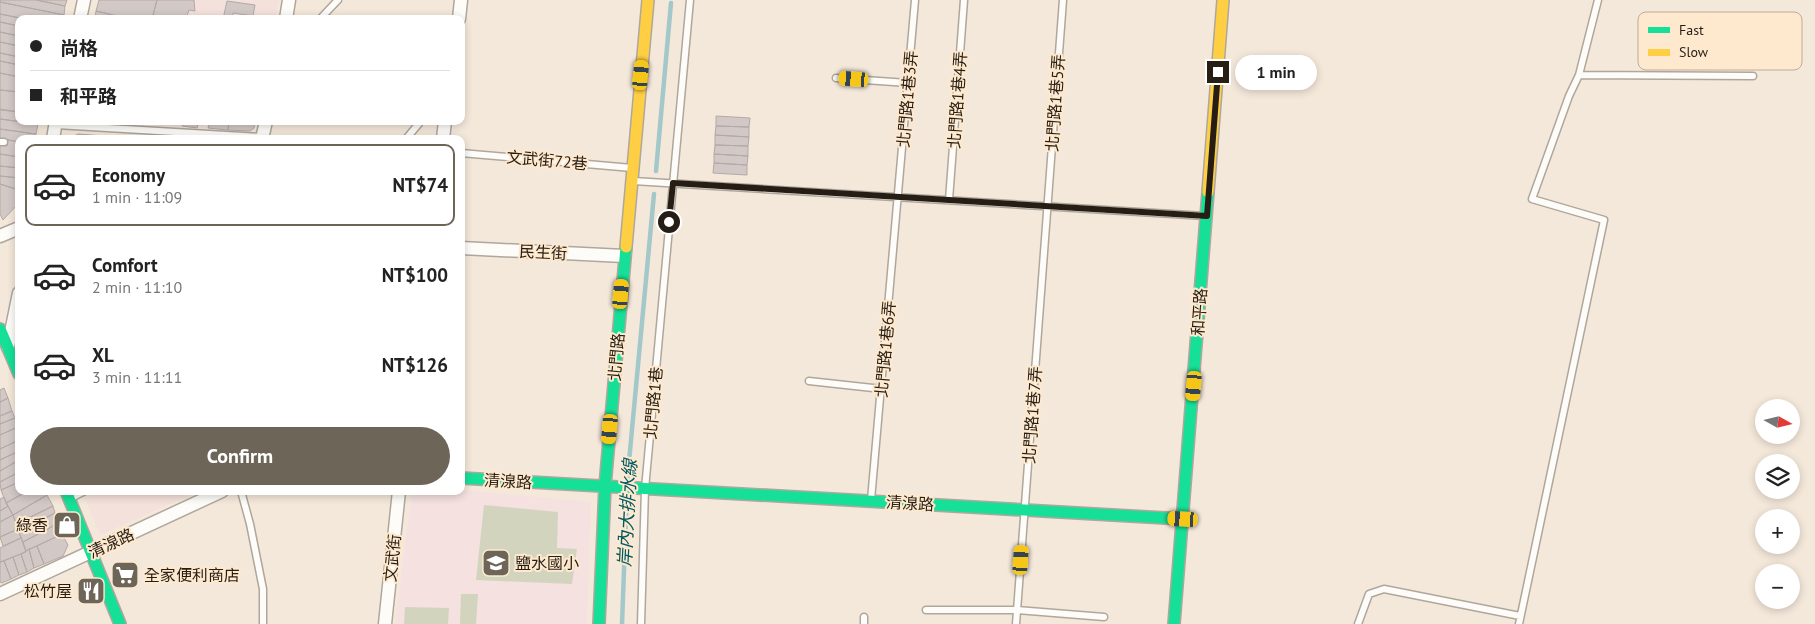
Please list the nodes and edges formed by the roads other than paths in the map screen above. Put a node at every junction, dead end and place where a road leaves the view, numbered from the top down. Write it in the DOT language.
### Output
graph roads {
  1 [pos="84,0"];
  2 [pos="289,0"];
  3 [pos="338,0"];
  4 [pos="461,0"];
  5 [pos="648,0"];
  6 [pos="690,0"];
  7 [pos="915,0"];
  8 [pos="964,0"];
  9 [pos="1063,0"];
  10 [pos="1223,0"];
  11 [pos="1598,0"];
  12 [pos="81,15"];
  13 [pos="287,15"];
  14 [pos="324,15"];
  15 [pos="459,15"];
  16 [pos="1578,74"];
  17 [pos="1753,76"];
  18 [pos="836,78"];
  19 [pos="908,83"];
  20 [pos="83,125"];
  21 [pos="418,125"];
  22 [pos="221,135"];
  23 [pos="409,135"];
  24 [pos="465,153"];
  25 [pos="633,168"];
  26 [pos="632,180"];
  27 [pos="673,183"];
  28 [pos="898,197"];
  29 [pos="949,200"];
  30 [pos="1048,206"];
  31 [pos="1207,216"];
  32 [pos="15,230"];
  33 [pos="0,236"];
  34 [pos="465,248"];
  35 [pos="624,256"];
  36 [pos="15,313"];
  37 [pos="0,329"];
  38 [pos="8,347"];
  39 [pos="15,364"];
  40 [pos="809,381"];
  41 [pos="882,389"];
  42 [pos="465,478"];
  43 [pos="610,486"];
  44 [pos="642,489"];
  45 [pos="67,495"];
  46 [pos="213,495"];
  47 [pos="242,495"];
  48 [pos="399,495"];
  49 [pos="871,501"];
  50 [pos="1025,510"];
  51 [pos="1183,519"];
  52 [pos="91,552"];
  53 [pos="0,594"];
  54 [pos="926,610"];
  55 [pos="1017,610"];
  56 [pos="1520,616"];
  57 [pos="1104,617"];
  58 [pos="120,624"];
  59 [pos="263,624"];
  60 [pos="385,624"];
  61 [pos="599,624"];
  62 [pos="641,624"];
  63 [pos="1016,624"];
  64 [pos="1174,624"];
  65 [pos="1358,624"];
  66 [pos="1519,624"];
  1 -- 12 [label="street"];
  2 -- 13 [label="street"];
  3 -- 14 [label="lane"];
  4 -- 15 [label="street"];
  5 -- 25 [label="street, 北門路"];
  6 -- 27 [label="lane, 北門路1巷"];
  7 -- 19 [label="lane, 北門路1巷3弄"];
  8 -- 29 [label="lane, 北門路1巷4弄"];
  9 -- 30 [label="lane, 北門路1巷5弄"];
  10 -- 31 [label="street, 和平路"];
  11 -- 16 [label="lane"];
  16 -- 17 [label="lane"];
  16 -- 56 [label="lane"];
  18 -- 19 [label="lane"];
  19 -- 28 [label="lane, 北門路1巷3弄"];
  20 -- 22 [label="lane"];
  21 -- 23 [label="lane"];
  24 -- 25 [label="lane, 文武街72巷"];
  25 -- 26 [label="street, 北門路"];
  26 -- 27 [label="lane"];
  26 -- 35 [label="street, 北門路"];
  27 -- 28 [label="lane"];
  27 -- 44 [label="lane, 北門路1巷"];
  28 -- 29 [label="lane"];
  28 -- 41 [label="lane, 北門路1巷6弄"];
  29 -- 30 [label="lane"];
  30 -- 31 [label="lane"];
  30 -- 50 [label="lane, 北門路1巷7弄"];
  31 -- 51 [label="street, 和平路"];
  32 -- 33 [label="street"];
  34 -- 35 [label="street, 民生街"];
  35 -- 43 [label="street, 北門路"];
  36 -- 38 [label="street"];
  37 -- 38 [label="street"];
  38 -- 39 [label="street"];
  40 -- 41 [label="lane"];
  41 -- 49 [label="lane, 北門路1巷6弄"];
  42 -- 43 [label="street, 清湶路"];
  43 -- 44 [label="street, 清湶路"];
  43 -- 61 [label="street, 北門路"];
  44 -- 49 [label="street, 清湶路"];
  44 -- 62 [label="lane, 北門路1巷"];
  45 -- 52 [label="street"];
  46 -- 52 [label="street, 清湶路"];
  47 -- 59 [label="lane"];
  48 -- 60 [label="street, 文武街"];
  49 -- 50 [label="street, 清湶路"];
  50 -- 51 [label="street, 清湶路"];
  50 -- 55 [label="lane, 北門路1巷7弄"];
  51 -- 64 [label="street, 和平路"];
  52 -- 53 [label="street, 清湶路"];
  52 -- 58 [label="street"];
  54 -- 55 [label="lane"];
  55 -- 57 [label="lane"];
  55 -- 63 [label="lane, 北門路1巷7弄"];
  56 -- 65 [label="lane"];
  56 -- 66 [label="lane"];
}
